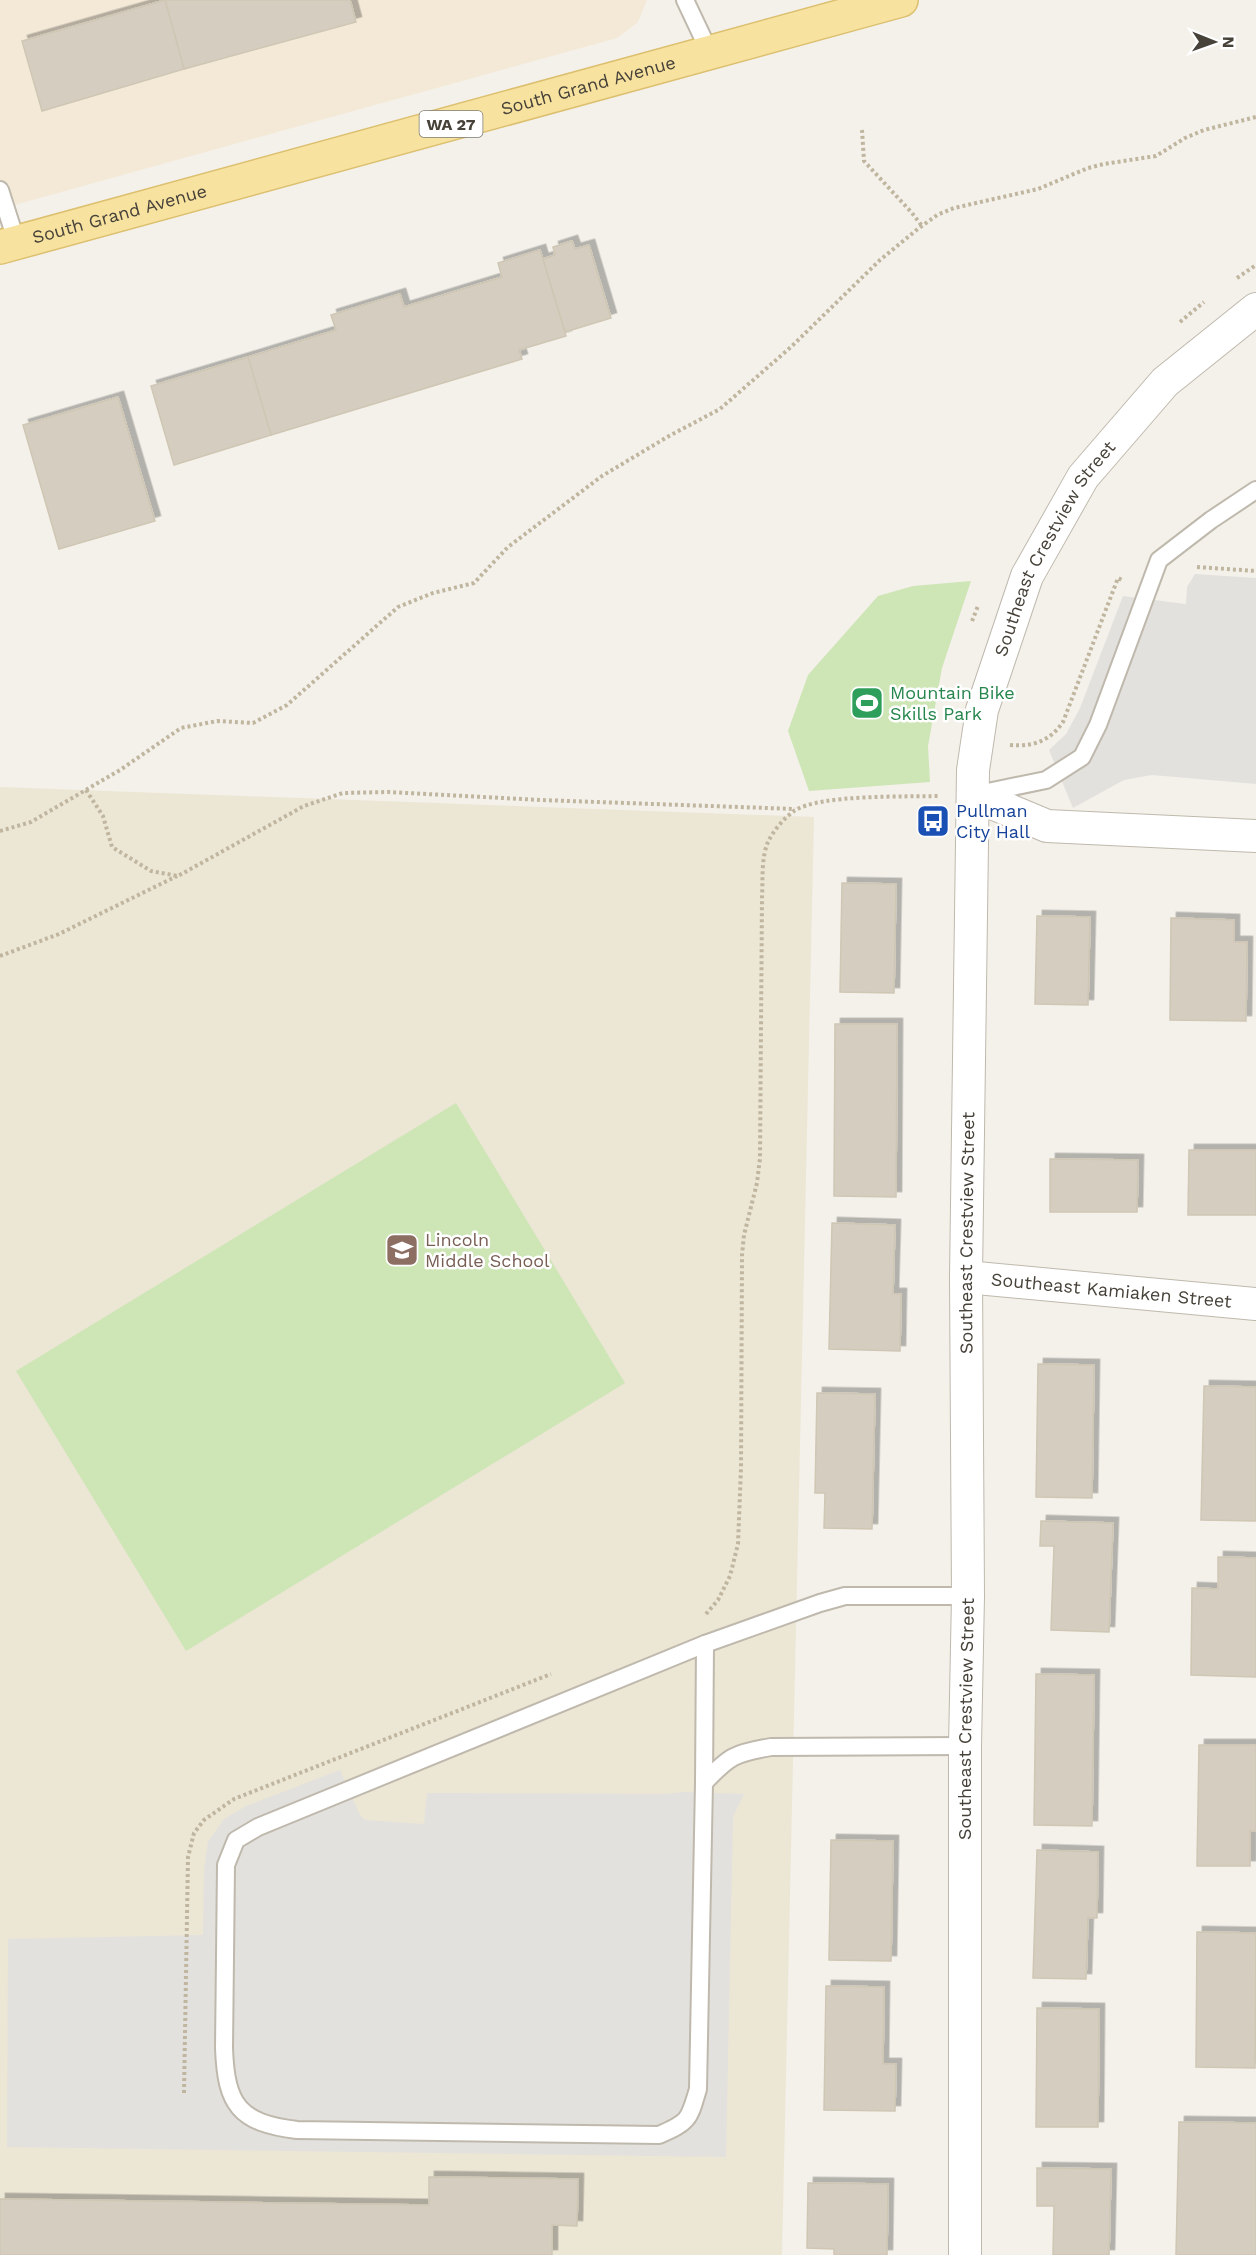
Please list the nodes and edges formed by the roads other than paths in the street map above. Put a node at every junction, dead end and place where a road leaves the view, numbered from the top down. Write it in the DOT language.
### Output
graph roads {
  1 [pos="685,0"];
  2 [pos="901,0"];
  3 [pos="710,53"];
  4 [pos="0,190"];
  5 [pos="8,245"];
  6 [pos="1256,309"];
  7 [pos="1256,490"];
  8 [pos="973,795"];
  9 [pos="1256,836"];
  10 [pos="966,1277"];
  11 [pos="1256,1304"];
  12 [pos="968,1596"];
  13 [pos="705,1644"];
  14 [pos="965,1746"];
  15 [pos="704,1783"];
  16 [pos="965,2255"];
  1 -- 3 [label="lane"];
  2 -- 3 [label="main road, South Grand Avenue / WA 27"];
  3 -- 5 [label="main road, South Grand Avenue / WA 27"];
  4 -- 5 [label="lane"];
  6 -- 8 [label="street, Southeast Crestview Street"];
  7 -- 8 [label="lane"];
  8 -- 9 [label="street"];
  8 -- 10 [label="street, Southeast Crestview Street"];
  10 -- 11 [label="street, Southeast Kamiaken Street"];
  10 -- 12 [label="street, Southeast Crestview Street"];
  12 -- 13 [label="lane"];
  12 -- 14 [label="street, Southeast Crestview Street"];
  13 -- 15 [label="lane"];
  13 -- 15 [label="lane"];
  14 -- 15 [label="lane"];
  14 -- 16 [label="street, Southeast Crestview Street"];
}
